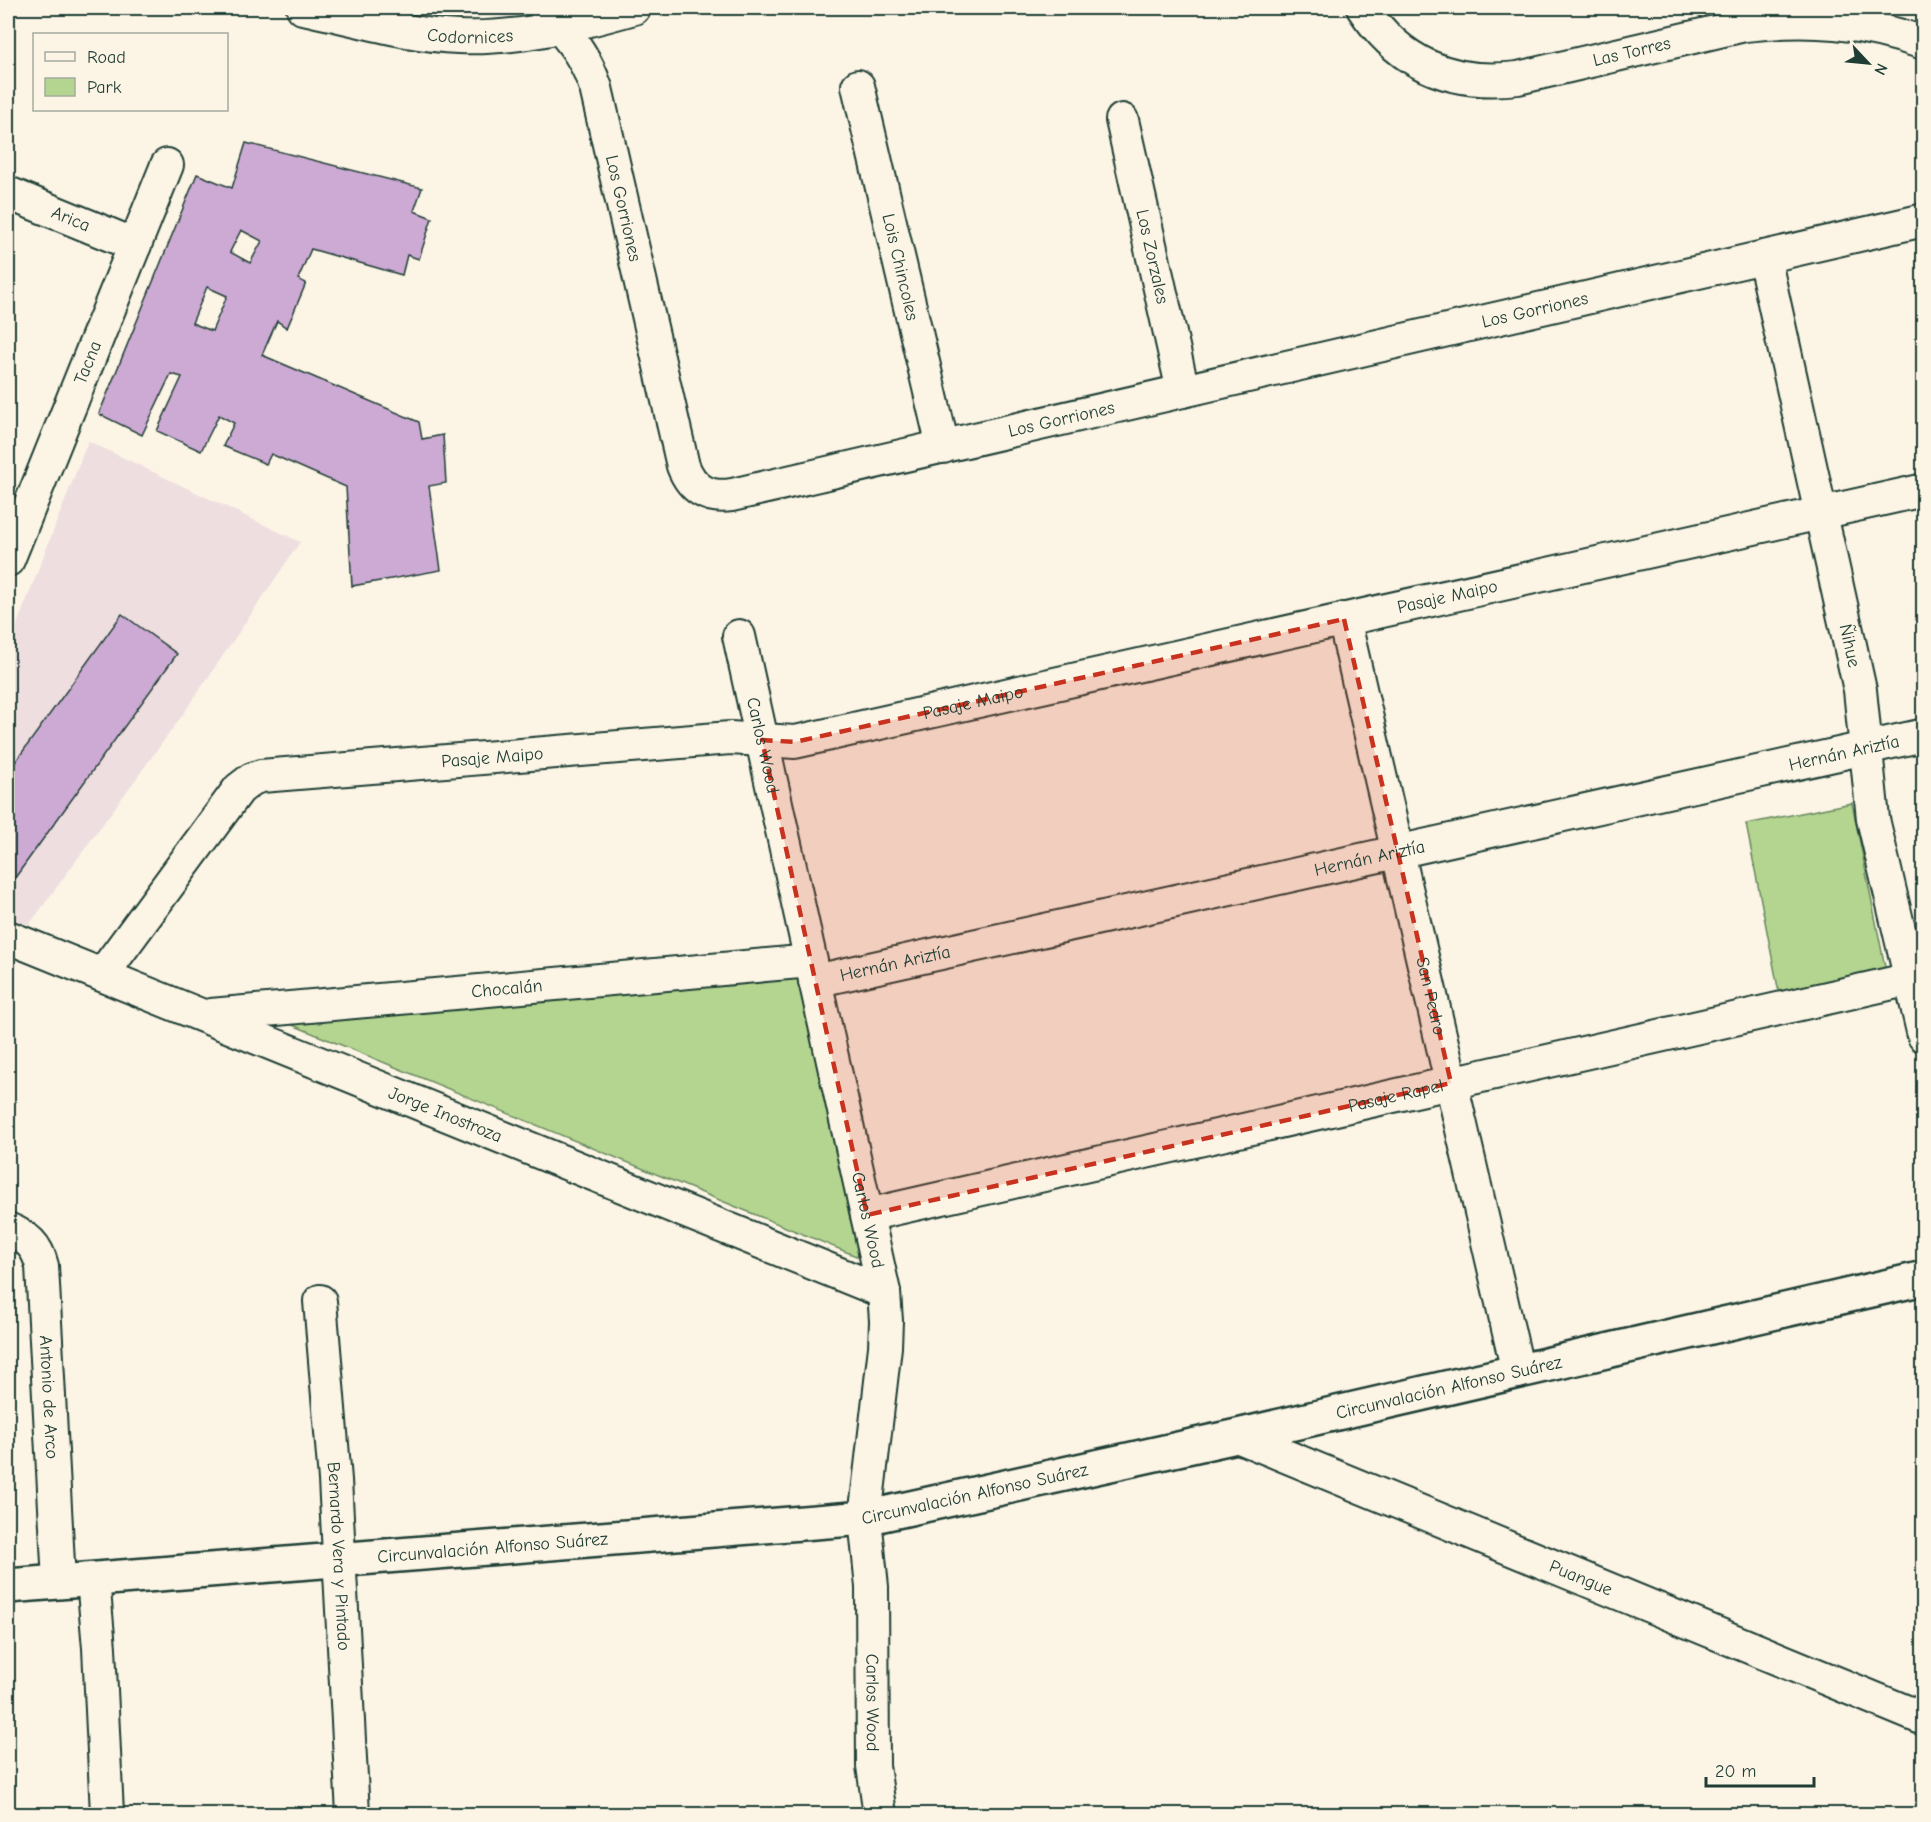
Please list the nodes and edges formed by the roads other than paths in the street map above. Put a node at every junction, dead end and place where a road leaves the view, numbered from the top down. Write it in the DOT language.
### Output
graph roads {
  1 [pos="303,8"];
  2 [pos="634,8"];
  3 [pos="1363,8"];
  4 [pos="554,18"];
  5 [pos="1923,43"];
  6 [pos="858,87"];
  7 [pos="1122,120"];
  8 [pos="167,165"];
  9 [pos="8,193"];
  10 [pos="1923,220"];
  11 [pos="135,245"];
  12 [pos="1764,257"];
  13 [pos="1183,391"];
  14 [pos="943,447"];
  15 [pos="1923,490"];
  16 [pos="1821,513"];
  17 [pos="8,560"];
  18 [pos="1344,619"];
  19 [pos="739,636"];
  20 [pos="1923,735"];
  21 [pos="762,740"];
  22 [pos="1866,748"];
  23 [pos="1398,851"];
  24 [pos="8,937"];
  25 [pos="813,971"];
  26 [pos="102,975"];
  27 [pos="1917,977"];
  28 [pos="204,1016"];
  29 [pos="1923,1036"];
  30 [pos="1451,1083"];
  31 [pos="867,1215"];
  32 [pos="8,1229"];
  33 [pos="1923,1278"];
  34 [pos="884,1292"];
  35 [pos="320,1300"];
  36 [pos="1518,1372"];
  37 [pos="1237,1436"];
  38 [pos="865,1518"];
  39 [pos="338,1560"];
  40 [pos="93,1579"];
  41 [pos="59,1582"];
  42 [pos="8,1586"];
  43 [pos="1923,1719"];
  44 [pos="107,1815"];
  45 [pos="353,1815"];
  46 [pos="880,1815"];
  1 -- 4 [label="street, Codornices"];
  2 -- 4 [label="street, Codornices"];
  3 -- 5 [label="street, Las Torres"];
  4 -- 14 [label="street, Los Gorriones"];
  6 -- 14 [label="street, Lois Chincoles"];
  7 -- 13 [label="street, Los Zorzales"];
  8 -- 11 [label="street, Tacna"];
  9 -- 11 [label="street, Arica"];
  10 -- 12 [label="street, Los Gorriones"];
  11 -- 17 [label="street, Tacna"];
  12 -- 13 [label="street, Los Gorriones"];
  12 -- 16 [label="street, Ñihue"];
  13 -- 14 [label="street, Los Gorriones"];
  15 -- 16 [label="street, Pasaje Maipo"];
  16 -- 18 [label="street, Pasaje Maipo"];
  16 -- 22 [label="street, Ñihue"];
  18 -- 21 [label="street, Pasaje Maipo"];
  18 -- 23 [label="street, San Pedro"];
  19 -- 21 [label="street, Carlos Wood"];
  20 -- 22 [label="street, Hernán Ariztía"];
  21 -- 25 [label="street, Carlos Wood"];
  21 -- 26 [label="street, Pasaje Maipo"];
  22 -- 23 [label="street, Hernán Ariztía"];
  22 -- 27 [label="street, Ñihue"];
  23 -- 25 [label="street, Hernán Ariztía"];
  23 -- 30 [label="street, San Pedro"];
  24 -- 26 [label="street, Jorge Inostroza"];
  25 -- 28 [label="street, Chocalán"];
  25 -- 31 [label="street, Carlos Wood"];
  26 -- 28 [label="street, Jorge Inostroza"];
  27 -- 29 [label="street, Ñihue"];
  27 -- 30 [label="street, Pasaje Rapel"];
  28 -- 34 [label="street, Jorge Inostroza"];
  30 -- 31 [label="street, Pasaje Rapel"];
  30 -- 36 [label="street, San Pedro"];
  31 -- 34 [label="street, Carlos Wood"];
  32 -- 41 [label="street, Antonio de Arco"];
  33 -- 36 [label="street, Circunvalación Alfonso Suárez"];
  34 -- 38 [label="street, Carlos Wood"];
  35 -- 39 [label="street, Bernardo Vera y Pintado"];
  36 -- 37 [label="street, Circunvalación Alfonso Suárez"];
  37 -- 38 [label="street, Circunvalación Alfonso Suárez"];
  37 -- 43 [label="street, Puangue"];
  38 -- 39 [label="street, Circunvalación Alfonso Suárez"];
  38 -- 46 [label="street, Carlos Wood"];
  39 -- 40 [label="street, Circunvalación Alfonso Suárez"];
  39 -- 45 [label="street, Bernardo Vera y Pintado"];
  40 -- 41 [label="street, Circunvalación Alfonso Suárez"];
  40 -- 44 [label="street"];
  41 -- 42 [label="street, Circunvalación Alfonso Suárez"];
}
